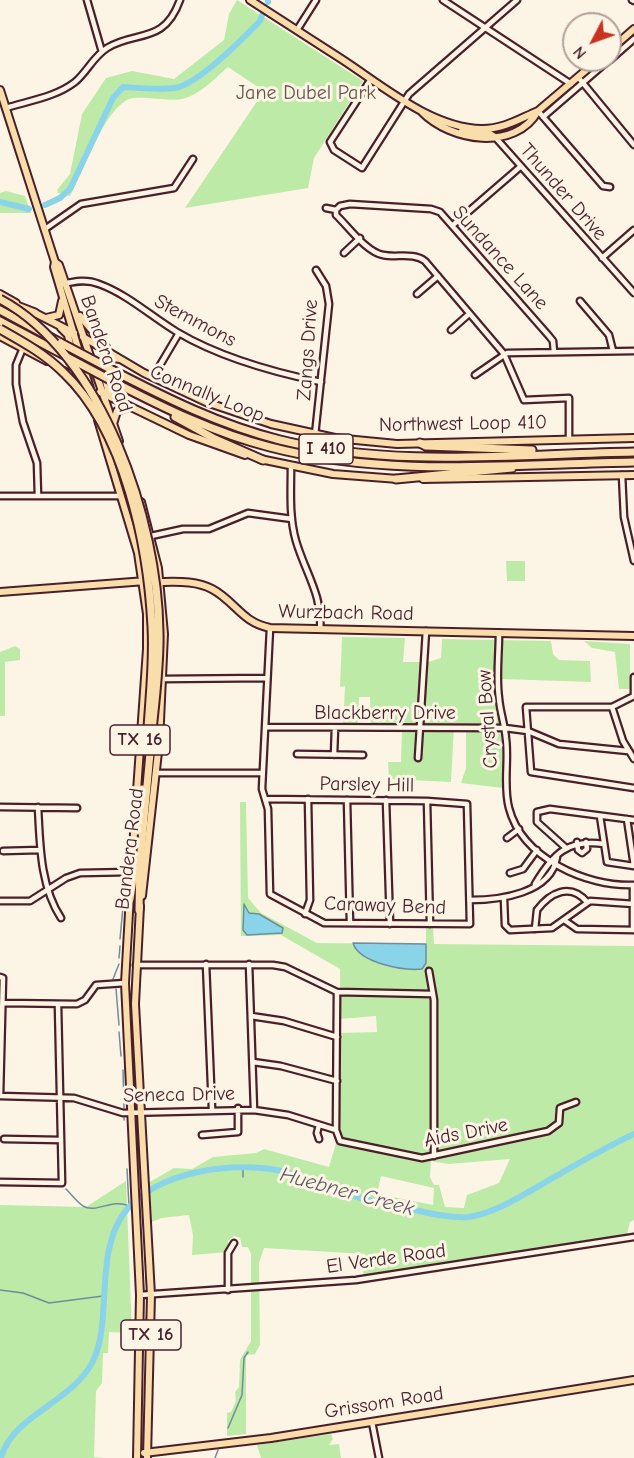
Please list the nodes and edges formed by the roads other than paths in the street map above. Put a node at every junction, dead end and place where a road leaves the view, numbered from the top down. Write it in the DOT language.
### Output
graph roads {
  1 [pos="87,0"];
  2 [pos="180,0"];
  3 [pos="250,0"];
  4 [pos="316,0"];
  5 [pos="443,0"];
  6 [pos="517,0"];
  7 [pos="486,28"];
  8 [pos="634,29"];
  9 [pos="297,30"];
  10 [pos="634,39"];
  11 [pos="622,40"];
  12 [pos="622,50"];
  13 [pos="102,52"];
  14 [pos="588,72"];
  15 [pos="593,72"];
  16 [pos="372,79"];
  17 [pos="581,80"];
  18 [pos="571,84"];
  19 [pos="0,90"];
  20 [pos="405,100"];
  21 [pos="6,108"];
  22 [pos="420,110"];
  23 [pos="539,113"];
  24 [pos="430,114"];
  25 [pos="508,134"];
  26 [pos="495,137"];
  27 [pos="634,145"];
  28 [pos="504,148"];
  29 [pos="193,159"];
  30 [pos="520,166"];
  31 [pos="610,187"];
  32 [pos="326,208"];
  33 [pos="336,210"];
  34 [pos="453,225"];
  35 [pos="45,229"];
  36 [pos="634,230"];
  37 [pos="360,238"];
  38 [pos="344,253"];
  39 [pos="602,258"];
  40 [pos="316,270"];
  41 [pos="438,276"];
  42 [pos="63,285"];
  43 [pos="634,293"];
  44 [pos="417,294"];
  45 [pos="66,296"];
  46 [pos="0,297"];
  47 [pos="580,301"];
  48 [pos="0,310"];
  49 [pos="38,314"];
  50 [pos="470,314"];
  51 [pos="0,321"];
  52 [pos="51,321"];
  53 [pos="0,329"];
  54 [pos="451,330"];
  55 [pos="73,332"];
  56 [pos="179,333"];
  57 [pos="0,336"];
  58 [pos="84,338"];
  59 [pos="23,348"];
  60 [pos="110,351"];
  61 [pos="613,351"];
  62 [pos="634,351"];
  63 [pos="554,352"];
  64 [pos="504,354"];
  65 [pos="122,359"];
  66 [pos="57,367"];
  67 [pos="65,372"];
  68 [pos="475,375"];
  69 [pos="153,377"];
  70 [pos="321,382"];
  71 [pos="90,387"];
  72 [pos="102,393"];
  73 [pos="119,402"];
  74 [pos="161,406"];
  75 [pos="131,408"];
  76 [pos="95,410"];
  77 [pos="113,424"];
  78 [pos="315,435"];
  79 [pos="634,438"];
  80 [pos="569,439"];
  81 [pos="420,443"];
  82 [pos="634,452"];
  83 [pos="555,453"];
  84 [pos="262,460"];
  85 [pos="634,462"];
  86 [pos="523,464"];
  87 [pos="291,467"];
  88 [pos="634,475"];
  89 [pos="622,476"];
  90 [pos="396,479"];
  91 [pos="0,496"];
  92 [pos="38,496"];
  93 [pos="120,496"];
  94 [pos="292,519"];
  95 [pos="152,536"];
  96 [pos="634,561"];
  97 [pos="144,581"];
  98 [pos="160,582"];
  99 [pos="0,592"];
  100 [pos="270,628"];
  101 [pos="320,629"];
  102 [pos="426,631"];
  103 [pos="499,633"];
  104 [pos="634,636"];
  105 [pos="634,677"];
  106 [pos="267,678"];
  107 [pos="162,679"];
  108 [pos="144,686"];
  109 [pos="161,696"];
  110 [pos="634,696"];
  111 [pos="612,707"];
  112 [pos="265,726"];
  113 [pos="334,728"];
  114 [pos="422,728"];
  115 [pos="505,729"];
  116 [pos="528,731"];
  117 [pos="149,741"];
  118 [pos="139,748"];
  119 [pos="628,751"];
  120 [pos="297,754"];
  121 [pos="334,754"];
  122 [pos="363,755"];
  123 [pos="418,758"];
  124 [pos="634,759"];
  125 [pos="156,770"];
  126 [pos="262,773"];
  127 [pos="634,788"];
  128 [pos="266,799"];
  129 [pos="308,799"];
  130 [pos="347,800"];
  131 [pos="386,800"];
  132 [pos="427,801"];
  133 [pos="0,807"];
  134 [pos="38,807"];
  135 [pos="77,807"];
  136 [pos="600,816"];
  137 [pos="627,819"];
  138 [pos="634,820"];
  139 [pos="519,829"];
  140 [pos="507,838"];
  141 [pos="578,842"];
  142 [pos="586,842"];
  143 [pos="604,844"];
  144 [pos="566,848"];
  145 [pos="40,850"];
  146 [pos="537,850"];
  147 [pos="3,851"];
  148 [pos="554,862"];
  149 [pos="634,866"];
  150 [pos="131,872"];
  151 [pos="510,873"];
  152 [pos="633,885"];
  153 [pos="48,890"];
  154 [pos="130,899"];
  155 [pos="504,899"];
  156 [pos="470,900"];
  157 [pos="0,901"];
  158 [pos="587,902"];
  159 [pos="633,904"];
  160 [pos="139,910"];
  161 [pos="305,914"];
  162 [pos="61,918"];
  163 [pos="564,920"];
  164 [pos="350,923"];
  165 [pos="390,924"];
  166 [pos="430,924"];
  167 [pos="535,929"];
  168 [pos="633,930"];
  169 [pos="206,964"];
  170 [pos="249,964"];
  171 [pos="136,965"];
  172 [pos="429,971"];
  173 [pos="1,977"];
  174 [pos="125,983"];
  175 [pos="337,992"];
  176 [pos="432,994"];
  177 [pos="4,1004"];
  178 [pos="58,1005"];
  179 [pos="251,1016"];
  180 [pos="337,1037"];
  181 [pos="253,1062"];
  182 [pos="337,1081"];
  183 [pos="0,1096"];
  184 [pos="60,1098"];
  185 [pos="576,1102"];
  186 [pos="212,1108"];
  187 [pos="238,1108"];
  188 [pos="254,1110"];
  189 [pos="131,1112"];
  190 [pos="141,1112"];
  191 [pos="288,1114"];
  192 [pos="286,1121"];
  193 [pos="319,1125"];
  194 [pos="336,1130"];
  195 [pos="202,1135"];
  196 [pos="4,1139"];
  197 [pos="319,1139"];
  198 [pos="61,1140"];
  199 [pos="434,1156"];
  200 [pos="0,1182"];
  201 [pos="634,1236"];
  202 [pos="234,1243"];
  203 [pos="228,1290"];
  204 [pos="140,1295"];
  205 [pos="151,1295"];
  206 [pos="634,1380"];
  207 [pos="372,1422"];
  208 [pos="148,1436"];
  209 [pos="164,1450"];
  210 [pos="147,1455"];
  211 [pos="137,1456"];
  212 [pos="379,1458"];
  1 -- 13 [label="street"];
  2 -- 13 [label="street"];
  3 -- 9 [label="main road"];
  4 -- 9 [label="street"];
  5 -- 7 [label="street"];
  6 -- 7 [label="street"];
  7 -- 18 [label="street"];
  7 -- 20 [label="street"];
  8 -- 11 [label="main road"];
  9 -- 16 [label="main road"];
  10 -- 12 [label="street"];
  13 -- 21 [label="street"];
  14 -- 17 [label="main road"];
  15 -- 17 [label="street"];
  16 -- 20 [label="main road"];
  16 -- 20 [label="street"];
  17 -- 18 [label="main road"];
  17 -- 23 [label="street"];
  17 -- 27 [label="street"];
  18 -- 23 [label="main road"];
  19 -- 21 [label="main road, Bandera Road"];
  20 -- 22 [label="main road"];
  21 -- 35 [label="main road, Bandera Road"];
  22 -- 24 [label="main road"];
  22 -- 26 [label="main road"];
  23 -- 24 [label="main road"];
  23 -- 25 [label="main road"];
  23 -- 26 [label="main road"];
  23 -- 31 [label="street"];
  24 -- 26 [label="main road"];
  25 -- 26 [label="main road"];
  25 -- 28 [label="street"];
  26 -- 28 [label="street, Thunder Drive"];
  28 -- 30 [label="street, Thunder Drive"];
  29 -- 35 [label="street"];
  30 -- 34 [label="street"];
  30 -- 39 [label="street, Thunder Drive"];
  32 -- 33 [label="street"];
  33 -- 34 [label="street, Sundance Lane"];
  33 -- 37 [label="street"];
  34 -- 63 [label="street, Sundance Lane"];
  35 -- 42 [label="main road, Bandera Road"];
  36 -- 39 [label="street"];
  37 -- 38 [label="street"];
  37 -- 41 [label="street"];
  39 -- 43 [label="street, Thunder Drive"];
  40 -- 70 [label="street, Zangs Drive"];
  41 -- 44 [label="street"];
  41 -- 50 [label="street"];
  42 -- 45 [label="main road, Bandera Road"];
  42 -- 56 [label="street, Stemmons"];
  45 -- 49 [label="main road"];
  45 -- 55 [label="main road, Bandera Road"];
  45 -- 58 [label="main road, Bandera Road"];
  45 -- 60 [label="main road"];
  46 -- 49 [label="highway"];
  46 -- 117 [label="highway, bridge"];
  47 -- 61 [label="street"];
  48 -- 83 [label="highway, Connally Loop / I 410, bridge"];
  49 -- 52 [label="main road, Northwest Loop 410"];
  50 -- 54 [label="street"];
  50 -- 64 [label="street"];
  51 -- 74 [label="highway, Connally Loop / I 410, bridge"];
  52 -- 55 [label="main road, Northwest Loop 410"];
  52 -- 66 [label="main road"];
  53 -- 117 [label="highway, bridge"];
  55 -- 58 [label="main road, Northwest Loop 410"];
  55 -- 71 [label="main road, Bandera Road / TX 16"];
  56 -- 69 [label="street"];
  56 -- 70 [label="street, Stemmons"];
  57 -- 59 [label="main road"];
  58 -- 60 [label="main road, Northwest Loop 410"];
  58 -- 72 [label="main road, Bandera Road"];
  59 -- 66 [label="main road"];
  59 -- 92 [label="street"];
  60 -- 65 [label="main road, Northwest Loop 410"];
  61 -- 62 [label="street"];
  61 -- 63 [label="street"];
  63 -- 64 [label="street"];
  64 -- 68 [label="street"];
  64 -- 80 [label="street"];
  65 -- 69 [label="main road, Northwest Loop 410"];
  65 -- 73 [label="main road"];
  66 -- 67 [label="main road"];
  67 -- 71 [label="main road"];
  67 -- 76 [label="main road"];
  69 -- 78 [label="main road, Northwest Loop 410"];
  70 -- 78 [label="street, Zangs Drive"];
  71 -- 72 [label="main road"];
  71 -- 76 [label="main road, Bandera Road / TX 16"];
  72 -- 73 [label="main road"];
  72 -- 77 [label="main road, Bandera Road"];
  73 -- 75 [label="main road"];
  74 -- 84 [label="highway"];
  74 -- 86 [label="highway, Connally Loop / I 410"];
  75 -- 77 [label="main road"];
  75 -- 84 [label="main road"];
  76 -- 93 [label="main road, Bandera Road / TX 16"];
  77 -- 95 [label="main road, Bandera Road / TX 16"];
  78 -- 81 [label="main road, Northwest Loop 410"];
  79 -- 80 [label="main road, Northwest Loop 410"];
  80 -- 81 [label="main road, Northwest Loop 410"];
  81 -- 83 [label="highway"];
  82 -- 83 [label="highway, Connally Loop / I 410"];
  84 -- 87 [label="main road"];
  85 -- 86 [label="highway, Connally Loop / I 410"];
  86 -- 90 [label="highway"];
  87 -- 90 [label="main road"];
  87 -- 94 [label="street"];
  88 -- 89 [label="main road"];
  89 -- 90 [label="main road"];
  89 -- 96 [label="street"];
  91 -- 92 [label="street"];
  92 -- 93 [label="street"];
  93 -- 97 [label="main road, Bandera Road / TX 16"];
  94 -- 95 [label="street"];
  94 -- 101 [label="street"];
  95 -- 98 [label="main road, Bandera Road / TX 16"];
  97 -- 98 [label="main road, Wurzbach Road"];
  97 -- 99 [label="main road, Wurzbach Road"];
  97 -- 108 [label="main road, Bandera Road / TX 16"];
  98 -- 100 [label="main road, Wurzbach Road"];
  98 -- 107 [label="main road, Bandera Road / TX 16"];
  100 -- 101 [label="main road, Wurzbach Road"];
  100 -- 106 [label="street"];
  101 -- 102 [label="main road, Wurzbach Road"];
  102 -- 103 [label="main road, Wurzbach Road"];
  102 -- 114 [label="street"];
  103 -- 104 [label="main road, Wurzbach Road"];
  103 -- 115 [label="street, Crystal Bow"];
  105 -- 110 [label="street"];
  106 -- 107 [label="street"];
  106 -- 112 [label="street"];
  107 -- 109 [label="main road, Bandera Road / TX 16"];
  108 -- 109 [label="main road"];
  108 -- 118 [label="main road, Bandera Road / TX 16"];
  109 -- 125 [label="main road, Bandera Road / TX 16"];
  110 -- 111 [label="street"];
  111 -- 116 [label="street"];
  111 -- 119 [label="street"];
  112 -- 113 [label="street, Blackberry Drive"];
  112 -- 126 [label="street"];
  113 -- 114 [label="street, Blackberry Drive"];
  113 -- 121 [label="street"];
  114 -- 115 [label="street, Blackberry Drive"];
  114 -- 123 [label="street"];
  115 -- 116 [label="street, Blackberry Drive"];
  115 -- 139 [label="street, Crystal Bow"];
  116 -- 119 [label="street, Blackberry Drive"];
  116 -- 127 [label="street"];
  117 -- 154 [label="highway"];
  117 -- 160 [label="highway"];
  118 -- 125 [label="main road"];
  118 -- 150 [label="main road, Bandera Road / TX 16"];
  119 -- 124 [label="street"];
  120 -- 121 [label="street"];
  121 -- 122 [label="street"];
  125 -- 126 [label="street"];
  125 -- 160 [label="main road, Bandera Road / TX 16"];
  126 -- 128 [label="street"];
  128 -- 129 [label="street, Parsley Hill"];
  128 -- 161 [label="street, Caraway Bend"];
  129 -- 130 [label="street, Parsley Hill"];
  129 -- 161 [label="street"];
  130 -- 131 [label="street, Parsley Hill"];
  130 -- 164 [label="street"];
  131 -- 132 [label="street, Parsley Hill"];
  131 -- 165 [label="street"];
  132 -- 156 [label="street, Parsley Hill"];
  132 -- 166 [label="street"];
  133 -- 134 [label="street"];
  134 -- 135 [label="street"];
  134 -- 145 [label="street"];
  136 -- 137 [label="street"];
  136 -- 143 [label="street"];
  136 -- 144 [label="street"];
  137 -- 138 [label="street"];
  137 -- 149 [label="street"];
  139 -- 140 [label="street"];
  139 -- 146 [label="street, Crystal Bow"];
  141 -- 142 [label="street"];
  141 -- 142 [label="street"];
  141 -- 144 [label="street"];
  142 -- 143 [label="street"];
  143 -- 149 [label="street"];
  144 -- 148 [label="street"];
  145 -- 147 [label="street"];
  145 -- 153 [label="street"];
  146 -- 148 [label="street, Crystal Bow"];
  146 -- 151 [label="street"];
  148 -- 152 [label="street, Crystal Bow"];
  148 -- 155 [label="street"];
  150 -- 153 [label="street"];
  150 -- 154 [label="main road, Bandera Road / TX 16"];
  152 -- 159 [label="street"];
  153 -- 157 [label="street"];
  153 -- 162 [label="street"];
  154 -- 174 [label="main road, Bandera Road / TX 16"];
  155 -- 156 [label="street"];
  155 -- 167 [label="street"];
  156 -- 166 [label="street, Caraway Bend"];
  158 -- 159 [label="street"];
  158 -- 163 [label="street"];
  158 -- 167 [label="street"];
  159 -- 168 [label="street"];
  160 -- 171 [label="main road, Bandera Road / TX 16"];
  161 -- 164 [label="street, Caraway Bend"];
  163 -- 167 [label="street"];
  163 -- 168 [label="street"];
  164 -- 165 [label="street, Caraway Bend"];
  165 -- 166 [label="street, Caraway Bend"];
  169 -- 170 [label="street"];
  169 -- 171 [label="street"];
  169 -- 186 [label="street"];
  170 -- 175 [label="street"];
  170 -- 179 [label="street"];
  171 -- 190 [label="main road, Bandera Road / TX 16"];
  172 -- 176 [label="street"];
  173 -- 177 [label="street"];
  174 -- 178 [label="street"];
  174 -- 189 [label="main road, Bandera Road / TX 16"];
  175 -- 176 [label="street"];
  175 -- 180 [label="street"];
  176 -- 199 [label="street"];
  177 -- 178 [label="street"];
  177 -- 183 [label="street"];
  178 -- 184 [label="street"];
  179 -- 180 [label="street"];
  179 -- 181 [label="street"];
  180 -- 182 [label="street"];
  181 -- 182 [label="street"];
  181 -- 188 [label="street"];
  182 -- 194 [label="street"];
  183 -- 184 [label="street, Seneca Drive"];
  184 -- 189 [label="street, Seneca Drive"];
  184 -- 198 [label="street"];
  185 -- 199 [label="street, Aids Drive"];
  186 -- 187 [label="street, Seneca Drive"];
  186 -- 190 [label="street, Seneca Drive"];
  187 -- 188 [label="street, Seneca Drive"];
  187 -- 195 [label="street"];
  188 -- 191 [label="street, Seneca Drive"];
  189 -- 190 [label="street, Seneca Drive"];
  189 -- 204 [label="main road, Bandera Road / TX 16"];
  190 -- 205 [label="main road, Bandera Road / TX 16"];
  191 -- 192 [label="street"];
  191 -- 193 [label="street, Seneca Drive"];
  193 -- 194 [label="street, Seneca Drive"];
  193 -- 197 [label="street"];
  194 -- 199 [label="street, Aids Drive"];
  196 -- 198 [label="street"];
  198 -- 200 [label="street"];
  201 -- 203 [label="street, El Verde Road"];
  202 -- 203 [label="street"];
  203 -- 205 [label="street, El Verde Road"];
  204 -- 205 [label="street, El Verde Road"];
  204 -- 211 [label="main road, Bandera Road / TX 16"];
  205 -- 208 [label="main road, Bandera Road / TX 16"];
  206 -- 207 [label="main road, Grissom Road"];
  207 -- 209 [label="main road, Grissom Road"];
  207 -- 212 [label="street"];
  208 -- 209 [label="main road"];
  208 -- 210 [label="main road, Bandera Road / TX 16"];
  209 -- 210 [label="main road, Grissom Road"];
  210 -- 211 [label="main road, Grissom Road"];
}
